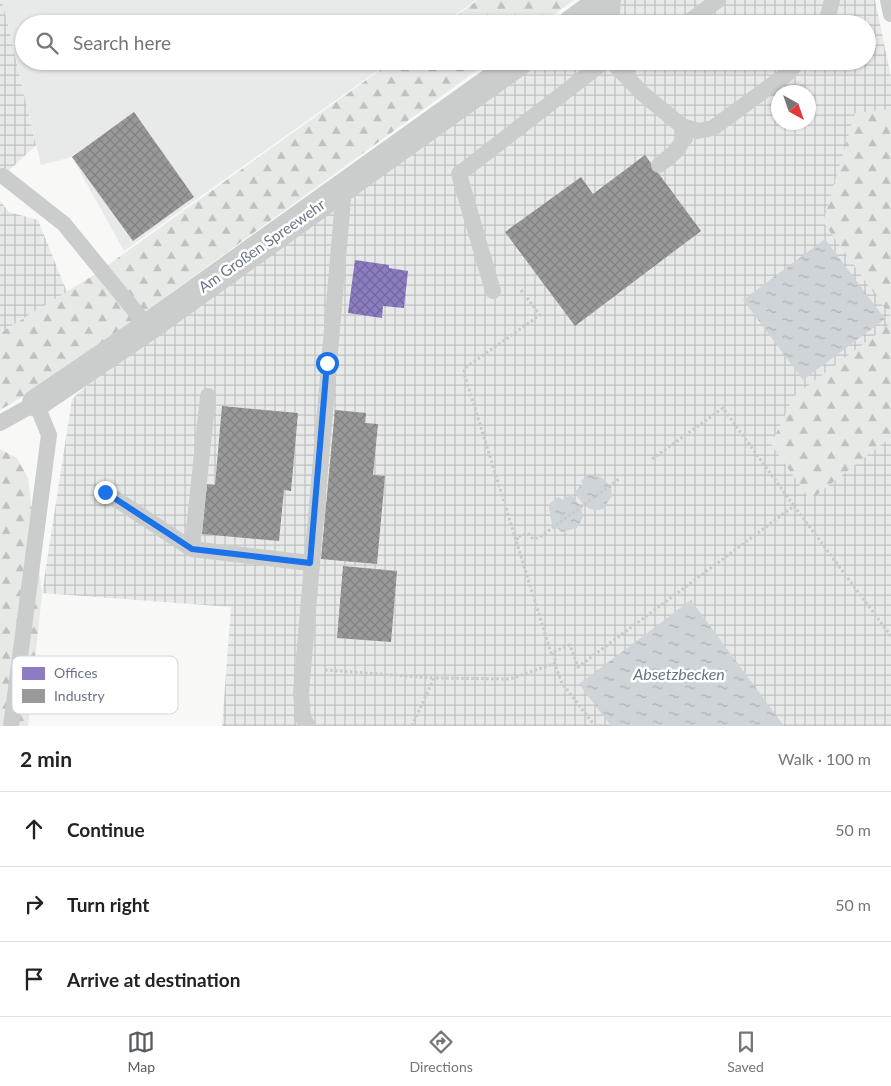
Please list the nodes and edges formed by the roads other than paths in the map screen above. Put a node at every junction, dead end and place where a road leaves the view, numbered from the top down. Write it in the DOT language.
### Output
graph roads {
  1 [pos="604,0"];
  2 [pos="613,0"];
  3 [pos="718,0"];
  4 [pos="832,0"];
  5 [pos="888,0"];
  6 [pos="891,14"];
  7 [pos="584,15"];
  8 [pos="612,15"];
  9 [pos="698,15"];
  10 [pos="828,15"];
  11 [pos="508,70"];
  12 [pos="593,70"];
  13 [pos="620,70"];
  14 [pos="791,70"];
  15 [pos="682,126"];
  16 [pos="659,165"];
  17 [pos="3,176"];
  18 [pos="344,188"];
  19 [pos="493,291"];
  20 [pos="148,327"];
  21 [pos="208,396"];
  22 [pos="36,403"];
  23 [pos="0,424"];
  24 [pos="105,492"];
  25 [pos="192,549"];
  26 [pos="310,563"];
  27 [pos="20,656"];
  28 [pos="308,726"];
  1 -- 7 [label="street"];
  2 -- 8 [label="lane"];
  3 -- 9 [label="lane"];
  4 -- 10 [label="lane"];
  5 -- 6 [label="lane"];
  11 -- 18 [label="street, Am Großen Spreewehr"];
  12 -- 19 [label="lane"];
  13 -- 15 [label="lane"];
  14 -- 15 [label="lane"];
  15 -- 16 [label="lane"];
  17 -- 20 [label="lane"];
  18 -- 20 [label="street, Am Großen Spreewehr"];
  18 -- 26 [label="lane"];
  20 -- 22 [label="street, Am Großen Spreewehr"];
  21 -- 25 [label="lane"];
  22 -- 23 [label="lane, Am Großen Spreewehr"];
  22 -- 27 [label="lane"];
  24 -- 25 [label="lane"];
  25 -- 26 [label="lane"];
  26 -- 28 [label="lane"];
}
